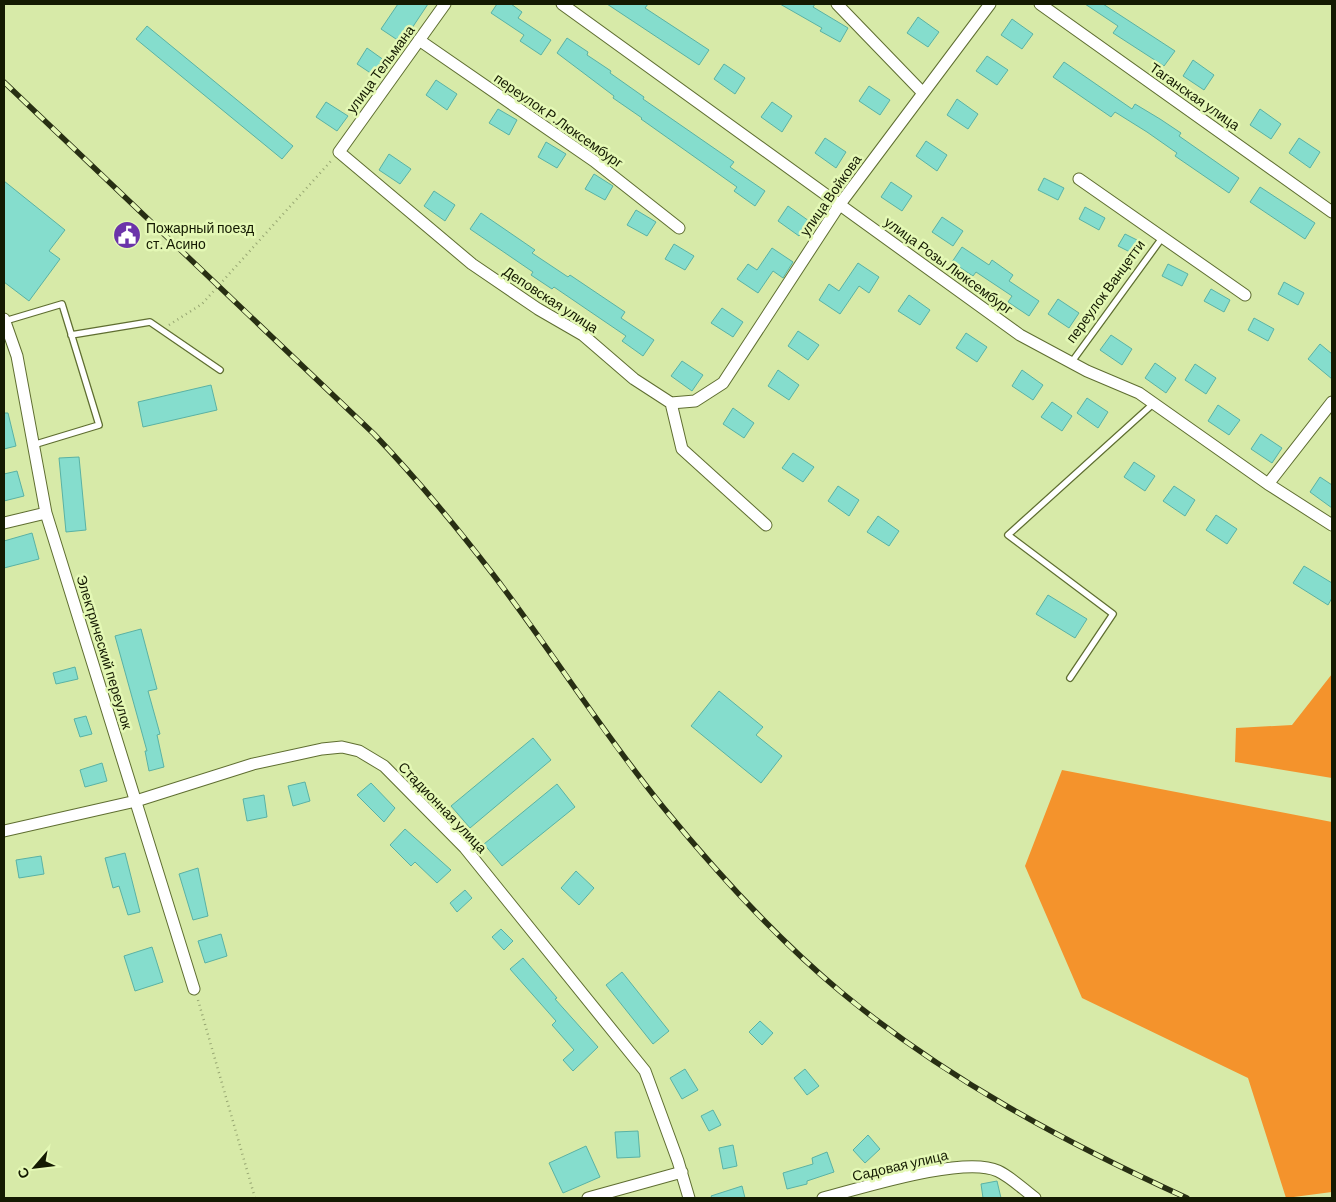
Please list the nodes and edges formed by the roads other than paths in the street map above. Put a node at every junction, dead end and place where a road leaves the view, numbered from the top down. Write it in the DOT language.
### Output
graph roads {
  1 [pos="445,4"];
  2 [pos="562,4"];
  3 [pos="837,4"];
  4 [pos="990,4"];
  5 [pos="1040,4"];
  6 [pos="419,40"];
  7 [pos="923,93"];
  8 [pos="339,152"];
  9 [pos="1079,179"];
  10 [pos="840,204"];
  11 [pos="1332,212"];
  12 [pos="679,228"];
  13 [pos="1162,238"];
  14 [pos="1245,296"];
  15 [pos="4,320"];
  16 [pos="71,334"];
  17 [pos="1071,363"];
  18 [pos="220,370"];
  19 [pos="1332,402"];
  20 [pos="1154,403"];
  21 [pos="671,404"];
  22 [pos="33,445"];
  23 [pos="1268,484"];
  24 [pos="46,513"];
  25 [pos="4,523"];
  26 [pos="1332,525"];
  27 [pos="766,526"];
  28 [pos="1070,678"];
  29 [pos="136,801"];
  30 [pos="4,831"];
  31 [pos="194,989"];
  32 [pos="682,1172"];
  33 [pos="588,1198"];
  34 [pos="689,1198"];
  35 [pos="823,1198"];
  36 [pos="1035,1198"];
  1 -- 6 [label="street, улица Тельмана"];
  2 -- 10 [label="street, улица Розы Люксембург"];
  3 -- 7 [label="street"];
  4 -- 7 [label="street, улица Войкова"];
  5 -- 11 [label="street, Таганская улица"];
  6 -- 8 [label="street, улица Тельмана"];
  6 -- 12 [label="street, переулок Р.Люксембург"];
  7 -- 10 [label="street, улица Войкова"];
  8 -- 21 [label="street, Деповская улица"];
  9 -- 13 [label="street, переулок Ванцетти"];
  10 -- 17 [label="street, улица Розы Люксембург"];
  10 -- 21 [label="street, улица Войкова"];
  13 -- 14 [label="street, переулок Ванцетти"];
  13 -- 17 [label="lane, переулок Ванцетти"];
  15 -- 16 [label="lane"];
  15 -- 22 [label="street, Электрический переулок"];
  16 -- 18 [label="lane"];
  16 -- 22 [label="lane"];
  17 -- 20 [label="street, улица Розы Люксембург"];
  19 -- 23 [label="street"];
  20 -- 23 [label="street, улица Розы Люксембург"];
  20 -- 28 [label="lane"];
  21 -- 27 [label="street"];
  22 -- 24 [label="street, Электрический переулок"];
  23 -- 26 [label="street, улица Розы Люксембург"];
  24 -- 25 [label="street"];
  24 -- 29 [label="street, Электрический переулок"];
  29 -- 30 [label="street, Стадионная улица"];
  29 -- 31 [label="street, Электрический переулок"];
  29 -- 32 [label="street, Стадионная улица"];
  32 -- 33 [label="street"];
  32 -- 34 [label="street, Стадионная улица"];
  35 -- 36 [label="street, Садовая улица"];
}
